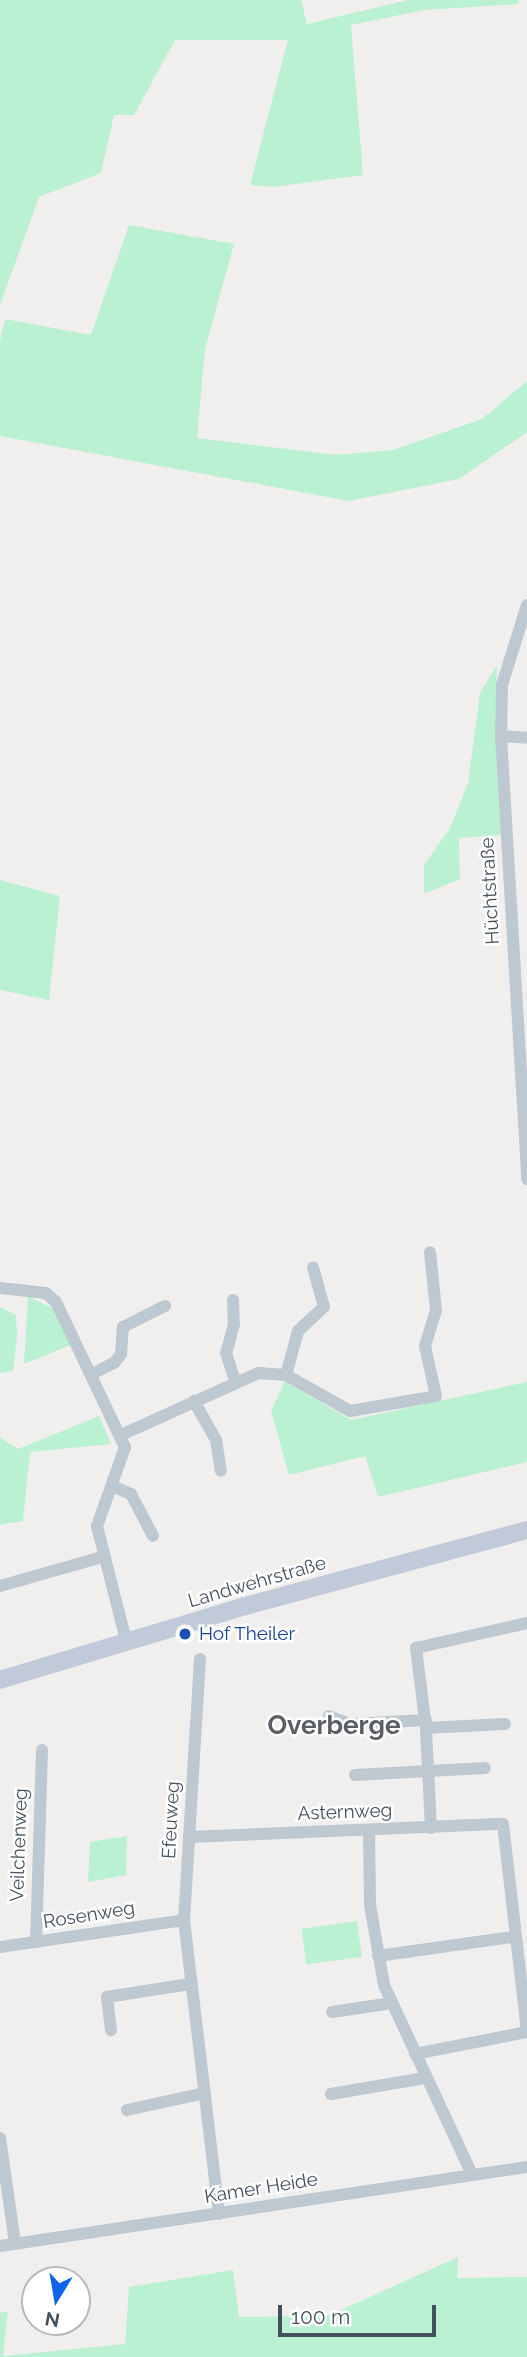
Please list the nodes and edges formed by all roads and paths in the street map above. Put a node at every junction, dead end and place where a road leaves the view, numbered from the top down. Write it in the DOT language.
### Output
graph roads {
  1 [pos="527,605"];
  2 [pos="501,736"];
  3 [pos="527,738"];
  4 [pos="527,1179"];
  5 [pos="430,1251"];
  6 [pos="313,1267"];
  7 [pos="0,1288"];
  8 [pos="233,1300"];
  9 [pos="165,1306"];
  10 [pos="92,1374"];
  11 [pos="286,1375"];
  12 [pos="235,1380"];
  13 [pos="194,1401"];
  14 [pos="121,1435"];
  15 [pos="221,1471"];
  16 [pos="112,1486"];
  17 [pos="527,1530"];
  18 [pos="153,1536"];
  19 [pos="102,1557"];
  20 [pos="0,1586"];
  21 [pos="527,1623"];
  22 [pos="126,1641"];
  23 [pos="200,1659"];
  24 [pos="0,1680"];
  25 [pos="329,1716"];
  26 [pos="426,1724"];
  27 [pos="505,1724"];
  28 [pos="42,1750"];
  29 [pos="485,1768"];
  30 [pos="429,1770"];
  31 [pos="355,1775"];
  32 [pos="431,1828"];
  33 [pos="369,1830"];
  34 [pos="189,1838"];
  35 [pos="184,1920"];
  36 [pos="512,1937"];
  37 [pos="36,1942"];
  38 [pos="0,1947"];
  39 [pos="378,1956"];
  40 [pos="191,1984"];
  41 [pos="392,2003"];
  42 [pos="332,2012"];
  43 [pos="111,2030"];
  44 [pos="415,2054"];
  45 [pos="425,2078"];
  46 [pos="204,2093"];
  47 [pos="331,2094"];
  48 [pos="127,2110"];
  49 [pos="0,2138"];
  50 [pos="527,2166"];
  51 [pos="472,2175"];
  52 [pos="219,2214"];
  53 [pos="15,2244"];
  54 [pos="0,2246"];
  1 -- 2 [label="street, Hüchtstraße"];
  2 -- 3 [label="street"];
  2 -- 4 [label="street, Hüchtstraße"];
  5 -- 11 [label="street"];
  6 -- 11 [label="street"];
  7 -- 10 [label="street"];
  8 -- 12 [label="street"];
  9 -- 10 [label="street"];
  10 -- 14 [label="street"];
  11 -- 12 [label="street"];
  12 -- 13 [label="street"];
  13 -- 14 [label="street"];
  13 -- 15 [label="street"];
  14 -- 16 [label="street"];
  16 -- 18 [label="street"];
  16 -- 19 [label="street"];
  17 -- 22 [label="main road, Landwehrstraße"];
  19 -- 20 [label="street"];
  19 -- 22 [label="street"];
  21 -- 26 [label="street"];
  22 -- 24 [label="main road, Landwehrstraße"];
  23 -- 34 [label="street, Efeuweg"];
  25 -- 26 [label="street"];
  26 -- 27 [label="street"];
  26 -- 30 [label="street"];
  28 -- 37 [label="street, Veilchenweg"];
  29 -- 30 [label="street"];
  30 -- 31 [label="street"];
  30 -- 32 [label="street"];
  32 -- 33 [label="street, Asternweg"];
  32 -- 36 [label="street, Asternweg"];
  33 -- 34 [label="street, Asternweg"];
  33 -- 39 [label="street"];
  34 -- 35 [label="street, Efeuweg"];
  35 -- 37 [label="street, Rosenweg"];
  35 -- 40 [label="street, Efeuweg"];
  36 -- 39 [label="street"];
  36 -- 44 [label="street"];
  37 -- 38 [label="street, Rosenweg"];
  39 -- 41 [label="street"];
  40 -- 43 [label="street"];
  40 -- 46 [label="street, Efeuweg"];
  41 -- 42 [label="street"];
  41 -- 44 [label="street"];
  44 -- 45 [label="street"];
  45 -- 47 [label="street"];
  45 -- 51 [label="street"];
  46 -- 48 [label="street"];
  46 -- 52 [label="street, Efeuweg"];
  49 -- 53 [label="street"];
  50 -- 51 [label="street, Kamer Heide"];
  51 -- 52 [label="street, Kamer Heide"];
  52 -- 53 [label="street, Kamer Heide"];
  53 -- 54 [label="street, Kamer Heide"];
}
